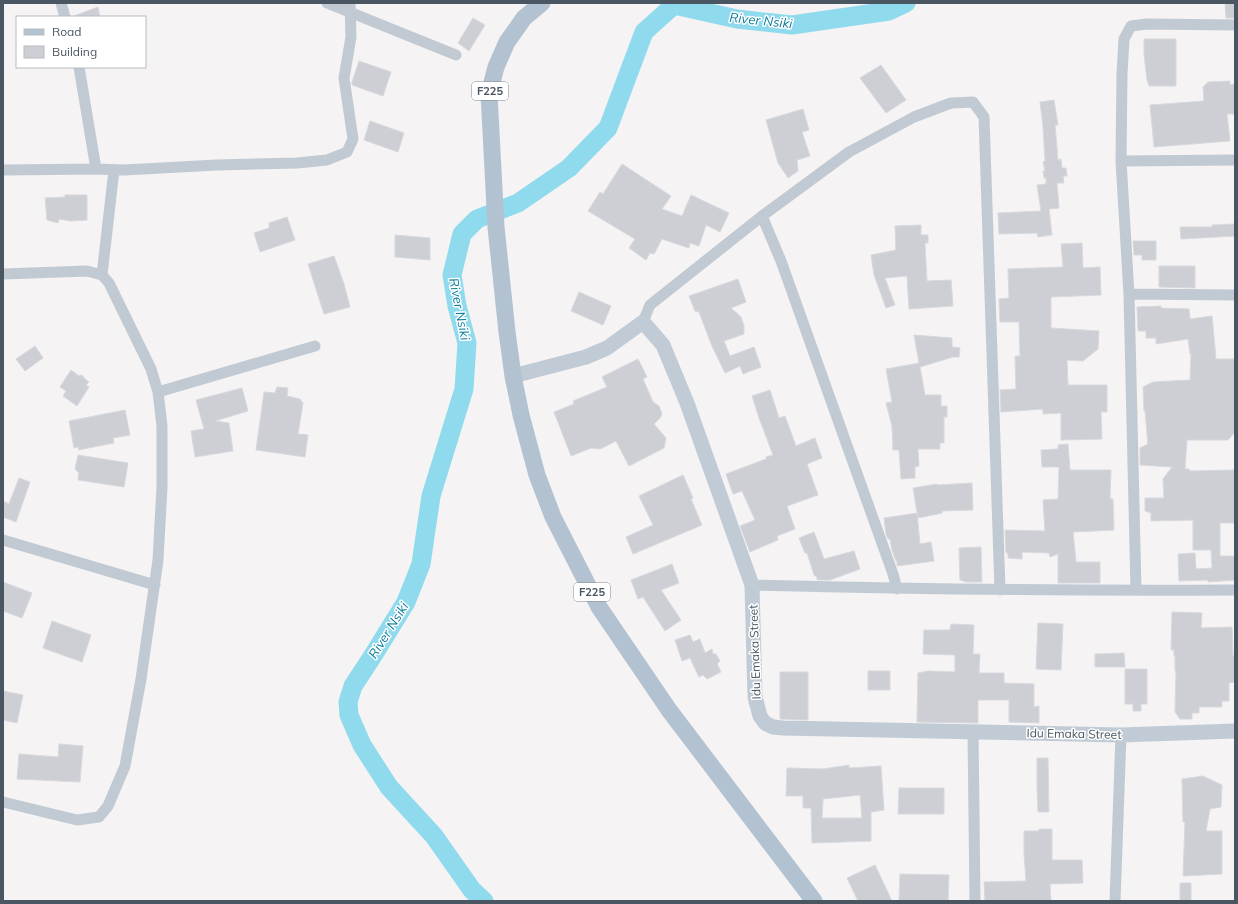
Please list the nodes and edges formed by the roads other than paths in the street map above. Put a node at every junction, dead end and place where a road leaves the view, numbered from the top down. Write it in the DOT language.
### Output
graph roads {
  1 [pos="61,3"];
  2 [pos="327,3"];
  3 [pos="542,3"];
  4 [pos="350,7"];
  5 [pos="65,16"];
  6 [pos="1235,25"];
  7 [pos="456,55"];
  8 [pos="79,68"];
  9 [pos="1235,160"];
  10 [pos="1121,161"];
  11 [pos="96,169"];
  12 [pos="3,170"];
  13 [pos="114,170"];
  14 [pos="762,216"];
  15 [pos="3,274"];
  16 [pos="102,275"];
  17 [pos="1128,294"];
  18 [pos="1235,295"];
  19 [pos="643,322"];
  20 [pos="315,346"];
  21 [pos="513,376"];
  22 [pos="158,392"];
  23 [pos="3,540"];
  24 [pos="752,585"];
  25 [pos="155,586"];
  26 [pos="897,589"];
  27 [pos="1000,590"];
  28 [pos="1136,590"];
  29 [pos="1235,590"];
  30 [pos="1235,731"];
  31 [pos="973,732"];
  32 [pos="1121,735"];
  33 [pos="3,802"];
  34 [pos="814,901"];
  35 [pos="975,901"];
  36 [pos="1115,901"];
  1 -- 5 [label="street"];
  2 -- 4 [label="street"];
  3 -- 21 [label="main road, F225"];
  4 -- 7 [label="street"];
  4 -- 13 [label="street"];
  6 -- 10 [label="street"];
  8 -- 11 [label="street"];
  9 -- 10 [label="street"];
  10 -- 17 [label="street"];
  11 -- 12 [label="street"];
  11 -- 13 [label="street"];
  13 -- 16 [label="street"];
  14 -- 19 [label="street"];
  14 -- 26 [label="street"];
  14 -- 27 [label="street"];
  15 -- 16 [label="street"];
  16 -- 22 [label="street"];
  17 -- 18 [label="street"];
  17 -- 28 [label="street"];
  19 -- 21 [label="street"];
  19 -- 24 [label="street, Idu Emaka Street"];
  20 -- 22 [label="street"];
  21 -- 34 [label="main road, F225"];
  22 -- 25 [label="street"];
  23 -- 25 [label="street"];
  24 -- 26 [label="street"];
  24 -- 31 [label="street, Idu Emaka Street"];
  25 -- 33 [label="street"];
  26 -- 27 [label="street"];
  27 -- 28 [label="street"];
  28 -- 29 [label="street"];
  30 -- 32 [label="street, Idu Emaka Street"];
  31 -- 32 [label="street, Idu Emaka Street"];
  31 -- 35 [label="street"];
  32 -- 36 [label="street"];
}
